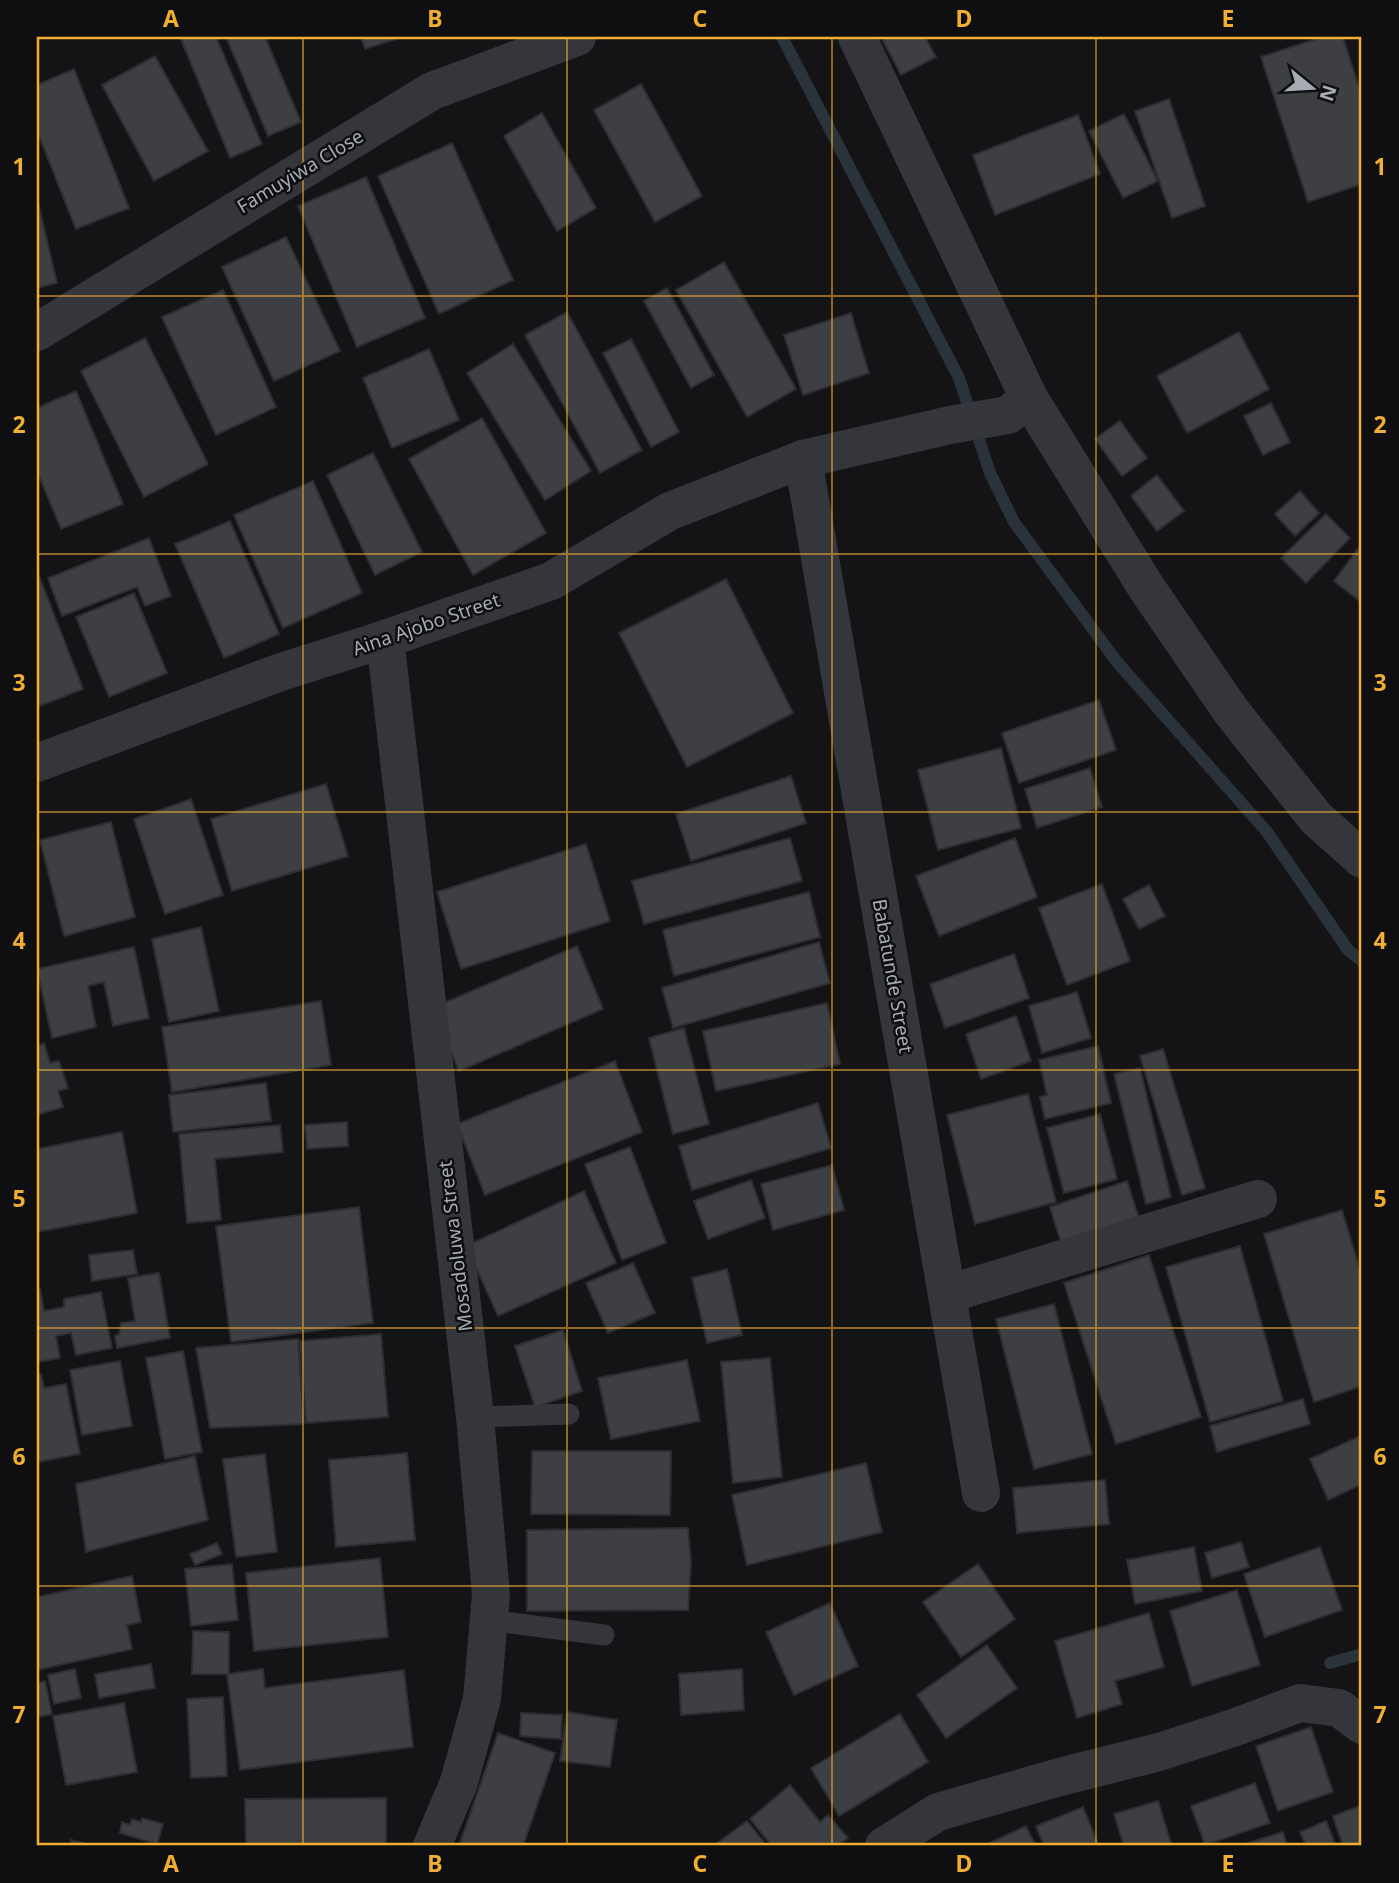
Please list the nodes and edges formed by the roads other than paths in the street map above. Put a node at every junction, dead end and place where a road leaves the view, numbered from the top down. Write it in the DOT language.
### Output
graph roads {
  1 [pos="577,37"];
  2 [pos="865,53"];
  3 [pos="37,332"];
  4 [pos="1019,407"];
  5 [pos="803,459"];
  6 [pos="385,639"];
  7 [pos="37,763"];
  8 [pos="1362,859"];
  9 [pos="1258,1199"];
  10 [pos="948,1294"];
  11 [pos="569,1414"];
  12 [pos="475,1417"];
  13 [pos="981,1493"];
  14 [pos="489,1617"];
  15 [pos="604,1635"];
  16 [pos="1362,1725"];
  17 [pos="432,1846"];
  18 [pos="884,1846"];
  1 -- 3 [label="street, Famuyiwa Close"];
  2 -- 4 [label="street"];
  4 -- 5 [label="street, Aina Ajobo Street"];
  4 -- 8 [label="street"];
  5 -- 6 [label="street, Aina Ajobo Street"];
  5 -- 10 [label="street, Babatunde Street"];
  6 -- 7 [label="street, Aina Ajobo Street"];
  6 -- 12 [label="street, Mosadoluwa Street"];
  9 -- 10 [label="street"];
  10 -- 13 [label="street, Babatunde Street"];
  11 -- 12 [label="lane"];
  12 -- 14 [label="street, Mosadoluwa Street"];
  14 -- 15 [label="lane"];
  14 -- 17 [label="street, Mosadoluwa Street"];
  16 -- 18 [label="street"];
}
